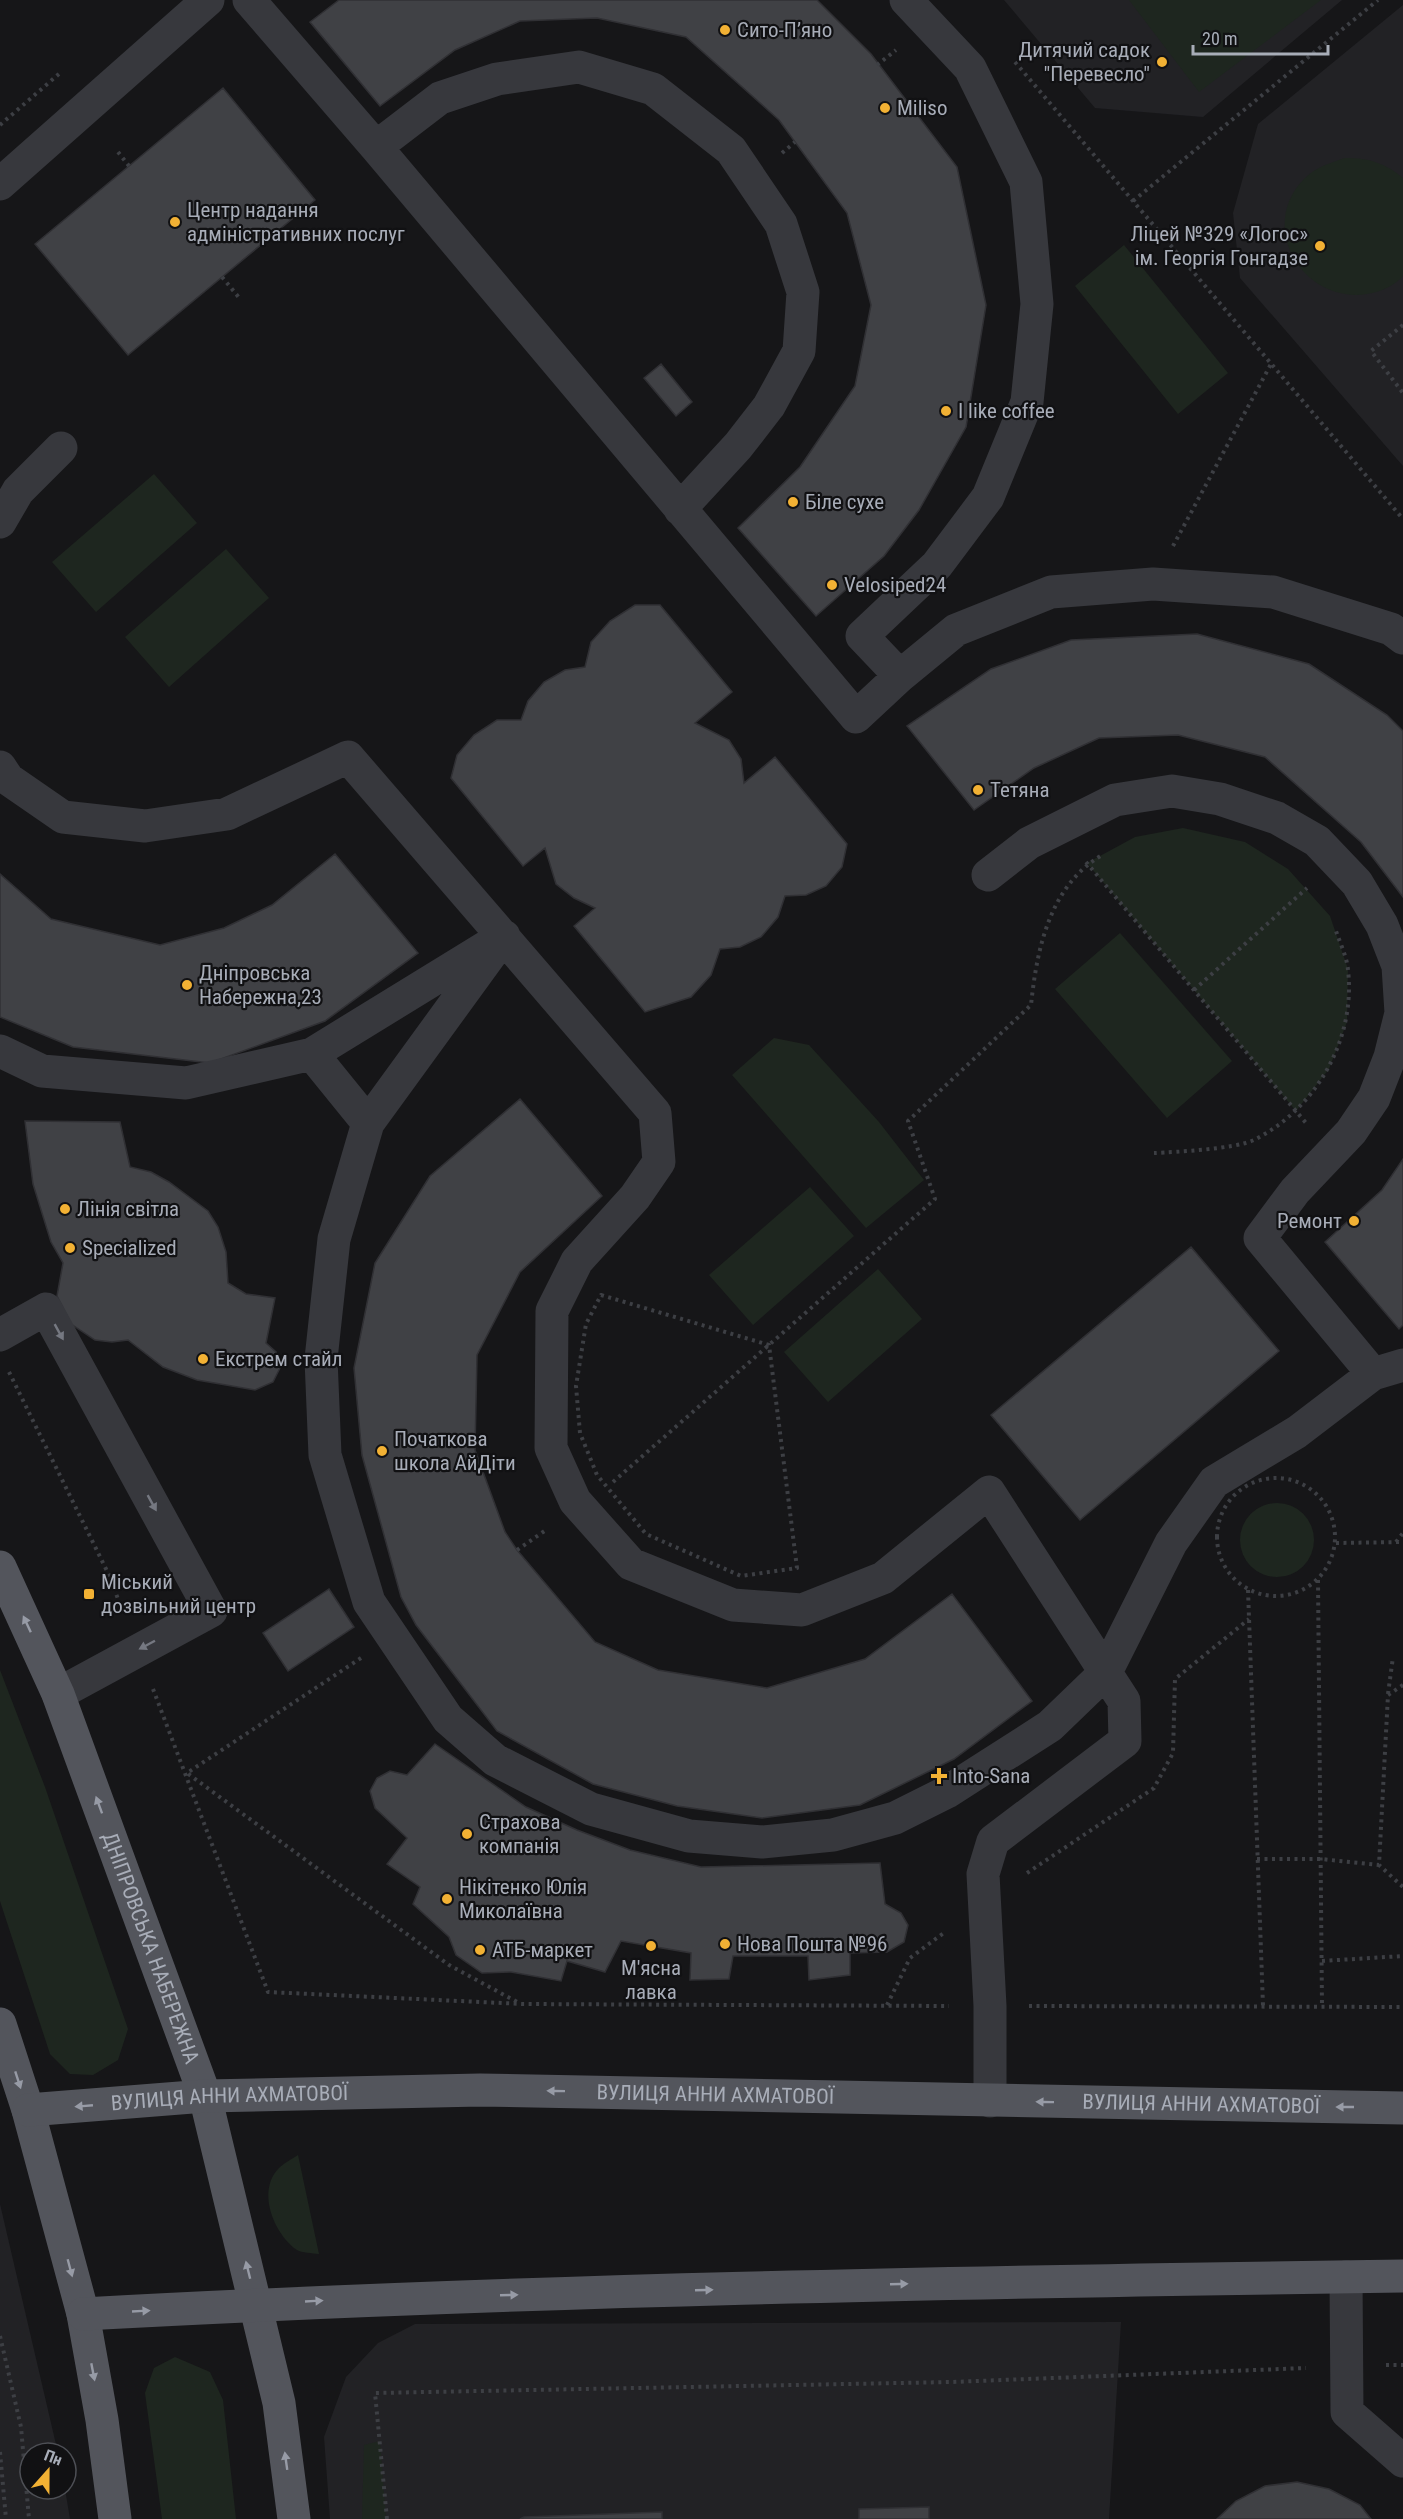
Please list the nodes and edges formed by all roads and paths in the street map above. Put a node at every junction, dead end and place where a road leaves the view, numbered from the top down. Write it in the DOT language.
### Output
graph roads {
  1 [pos="208,0"];
  2 [pos="249,0"];
  3 [pos="906,0"];
  4 [pos="1378,0"];
  5 [pos="904,44"];
  6 [pos="1014,61"];
  7 [pos="878,65"];
  8 [pos="795,142"];
  9 [pos="376,147"];
  10 [pos="118,152"];
  11 [pos="777,158"];
  12 [pos="129,166"];
  13 [pos="0,184"];
  14 [pos="1133,201"];
  15 [pos="222,277"];
  16 [pos="241,300"];
  17 [pos="1403,325"];
  18 [pos="1271,364"];
  19 [pos="1403,393"];
  20 [pos="61,448"];
  21 [pos="680,509"];
  22 [pos="1403,519"];
  23 [pos="0,522"];
  24 [pos="1153,584"];
  25 [pos="1403,638"];
  26 [pos="900,676"];
  27 [pos="0,767"];
  28 [pos="1057,827"];
  29 [pos="1106,853"];
  30 [pos="1337,862"];
  31 [pos="1087,863"];
  32 [pos="988,875"];
  33 [pos="1300,883"];
  34 [pos="1306,890"];
  35 [pos="1314,898"];
  36 [pos="1334,926"];
  37 [pos="504,936"];
  38 [pos="1194,990"];
  39 [pos="0,1051"];
  40 [pos="312,1054"];
  41 [pos="1296,1111"];
  42 [pos="368,1124"];
  43 [pos="1154,1153"];
  44 [pos="1332,1154"];
  45 [pos="0,1335"];
  46 [pos="769,1345"];
  47 [pos="1388,1369"];
  48 [pos="607,1487"];
  49 [pos="581,1508"];
  50 [pos="1403,1533"];
  51 [pos="1336,1542"];
  52 [pos="1396,1542"];
  53 [pos="1403,1542"];
  54 [pos="517,1550"];
  55 [pos="0,1567"];
  56 [pos="1318,1580"];
  57 [pos="1248,1590"];
  58 [pos="393,1638"];
  59 [pos="1393,1656"];
  60 [pos="1106,1672"];
  61 [pos="1403,1685"];
  62 [pos="58,1694"];
  63 [pos="1388,1695"];
  64 [pos="1257,1859"];
  65 [pos="1321,1859"];
  66 [pos="1379,1865"];
  67 [pos="1403,1887"];
  68 [pos="1403,1956"];
  69 [pos="1322,1961"];
  70 [pos="268,1992"];
  71 [pos="522,2004"];
  72 [pos="990,2006"];
  73 [pos="1263,2006"];
  74 [pos="1322,2006"];
  75 [pos="1403,2007"];
  76 [pos="0,2024"];
  77 [pos="205,2096"];
  78 [pos="990,2101"];
  79 [pos="1403,2108"];
  80 [pos="28,2110"];
  81 [pos="1403,2276"];
  82 [pos="1346,2277"];
  83 [pos="256,2305"];
  84 [pos="83,2314"];
  85 [pos="0,2336"];
  86 [pos="1403,2365"];
  87 [pos="1347,2366"];
  88 [pos="0,2452"];
  89 [pos="1403,2461"];
  90 [pos="6,2519"];
  91 [pos="29,2519"];
  92 [pos="115,2519"];
  93 [pos="294,2519"];
  94 [pos="387,2519"];
  1 -- 13 [label="lane"];
  2 -- 9 [label="lane"];
  3 -- 26 [label="lane"];
  4 -- 14 [label="path"];
  5 -- 7 [label="path"];
  6 -- 14 [label="path"];
  8 -- 11 [label="path"];
  9 -- 21 [label="lane"];
  9 -- 21 [label="lane"];
  10 -- 12 [label="path"];
  14 -- 18 [label="path"];
  15 -- 16 [label="path"];
  17 -- 19 [label="path"];
  18 -- 22 [label="path"];
  18 -- 24 [label="path"];
  20 -- 23 [label="lane"];
  21 -- 26 [label="lane"];
  24 -- 25 [label="lane"];
  24 -- 26 [label="lane"];
  27 -- 37 [label="lane"];
  28 -- 30 [label="lane"];
  28 -- 31 [label="path"];
  28 -- 32 [label="lane"];
  29 -- 31 [label="path"];
  30 -- 34 [label="path"];
  30 -- 44 [label="lane"];
  31 -- 38 [label="path"];
  31 -- 46 [label="path"];
  33 -- 34 [label="path"];
  34 -- 35 [label="path"];
  34 -- 38 [label="path"];
  36 -- 41 [label="path"];
  37 -- 40 [label="lane"];
  37 -- 42 [label="lane"];
  37 -- 49 [label="lane"];
  38 -- 41 [label="path"];
  39 -- 40 [label="lane"];
  40 -- 42 [label="lane"];
  41 -- 43 [label="path"];
  41 -- 44 [label="path"];
  42 -- 58 [label="lane"];
  44 -- 47 [label="lane"];
  45 -- 62 [label="lane, one-way"];
  46 -- 48 [label="path"];
  46 -- 48 [label="path"];
  46 -- 48 [label="path"];
  47 -- 60 [label="lane"];
  48 -- 49 [label="path"];
  49 -- 54 [label="path"];
  49 -- 60 [label="lane"];
  50 -- 52 [label="path"];
  51 -- 52 [label="path"];
  51 -- 56 [label="path"];
  51 -- 57 [label="path"];
  52 -- 53 [label="path"];
  62 -- 55 [label="main road, ДНІПРОВСЬКА НАБЕРЕЖНА, one-way"];
  56 -- 57 [label="path"];
  56 -- 65 [label="path"];
  57 -- 64 [label="path"];
  58 -- 60 [label="lane"];
  58 -- 71 [label="path"];
  59 -- 63 [label="path"];
  60 -- 72 [label="lane"];
  61 -- 63 [label="path"];
  77 -- 62 [label="main road, ДНІПРОВСЬКА НАБЕРЕЖНА, one-way"];
  63 -- 66 [label="path"];
  64 -- 65 [label="path"];
  64 -- 73 [label="path"];
  65 -- 66 [label="path"];
  65 -- 69 [label="path"];
  66 -- 67 [label="path"];
  68 -- 69 [label="path"];
  69 -- 74 [label="path"];
  70 -- 71 [label="path"];
  71 -- 72 [label="path"];
  72 -- 73 [label="path"];
  72 -- 78 [label="lane"];
  73 -- 74 [label="path"];
  74 -- 75 [label="path"];
  76 -- 80 [label="main road, one-way"];
  78 -- 77 [label="main road, ВУЛИЦЯ АННИ АХМАТОВОЇ, one-way"];
  77 -- 80 [label="main road, ВУЛИЦЯ АННИ АХМАТОВОЇ, one-way"];
  83 -- 77 [label="main road, ДНІПРОВСЬКА НАБЕРЕЖНА, one-way"];
  79 -- 78 [label="main road, ВУЛИЦЯ АННИ АХМАТОВОЇ, one-way"];
  80 -- 84 [label="main road, one-way"];
  81 -- 82 [label="main road"];
  83 -- 82 [label="main road, one-way"];
  82 -- 87 [label="lane"];
  84 -- 83 [label="main road, one-way"];
  93 -- 83 [label="main road, ДНІПРОВСЬКА НАБЕРЕЖНА, one-way"];
  84 -- 92 [label="main road, one-way"];
  85 -- 91 [label="path"];
  86 -- 87 [label="path"];
  87 -- 89 [label="lane"];
  87 -- 94 [label="path"];
  88 -- 90 [label="path"];
}
